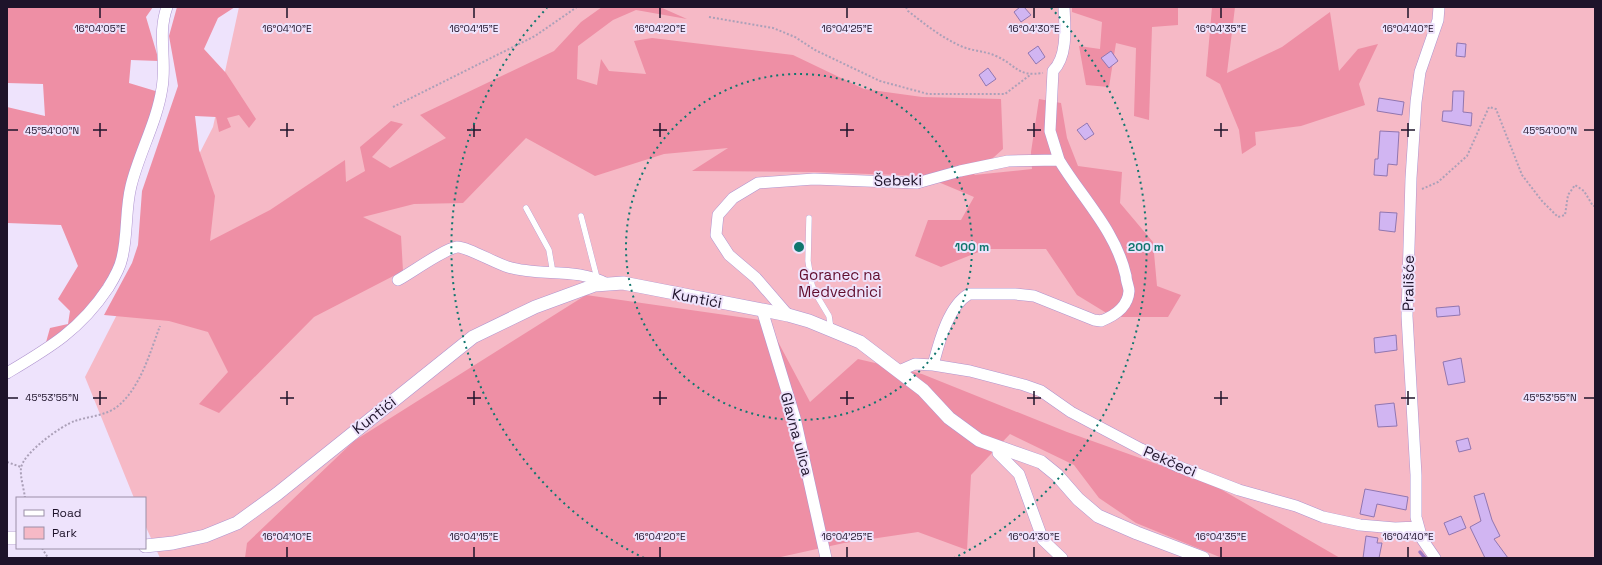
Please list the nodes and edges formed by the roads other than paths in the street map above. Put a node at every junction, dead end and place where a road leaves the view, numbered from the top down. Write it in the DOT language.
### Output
graph roads {
  1 [pos="167,7"];
  2 [pos="1064,7"];
  3 [pos="1439,7"];
  4 [pos="1059,160"];
  5 [pos="526,208"];
  6 [pos="581,216"];
  7 [pos="809,218"];
  8 [pos="554,273"];
  9 [pos="398,280"];
  10 [pos="602,281"];
  11 [pos="762,310"];
  12 [pos="788,315"];
  13 [pos="831,330"];
  14 [pos="933,365"];
  15 [pos="899,371"];
  16 [pos="7,373"];
  17 [pos="999,448"];
  18 [pos="1418,527"];
  19 [pos="146,546"];
  20 [pos="826,558"];
  21 [pos="1062,558"];
  22 [pos="1203,558"];
  23 [pos="1435,558"];
  1 -- 16 [label="street"];
  2 -- 4 [label="street"];
  3 -- 18 [label="street, Prališće"];
  4 -- 12 [label="street, Šebeki"];
  4 -- 14 [label="street"];
  5 -- 8 [label="lane"];
  6 -- 10 [label="lane"];
  7 -- 13 [label="lane"];
  8 -- 9 [label="street, Kuntići"];
  8 -- 10 [label="street, Kuntići"];
  10 -- 11 [label="street, Kuntići"];
  10 -- 19 [label="street, Kuntići"];
  11 -- 12 [label="street, Kuntići"];
  11 -- 20 [label="street, Glavna ulica"];
  12 -- 13 [label="street"];
  13 -- 15 [label="street"];
  14 -- 15 [label="street, Pekčeci"];
  14 -- 18 [label="street, Pekčeci"];
  15 -- 17 [label="street"];
  17 -- 21 [label="street"];
  17 -- 22 [label="street"];
  18 -- 23 [label="street, Prališće"];
}
